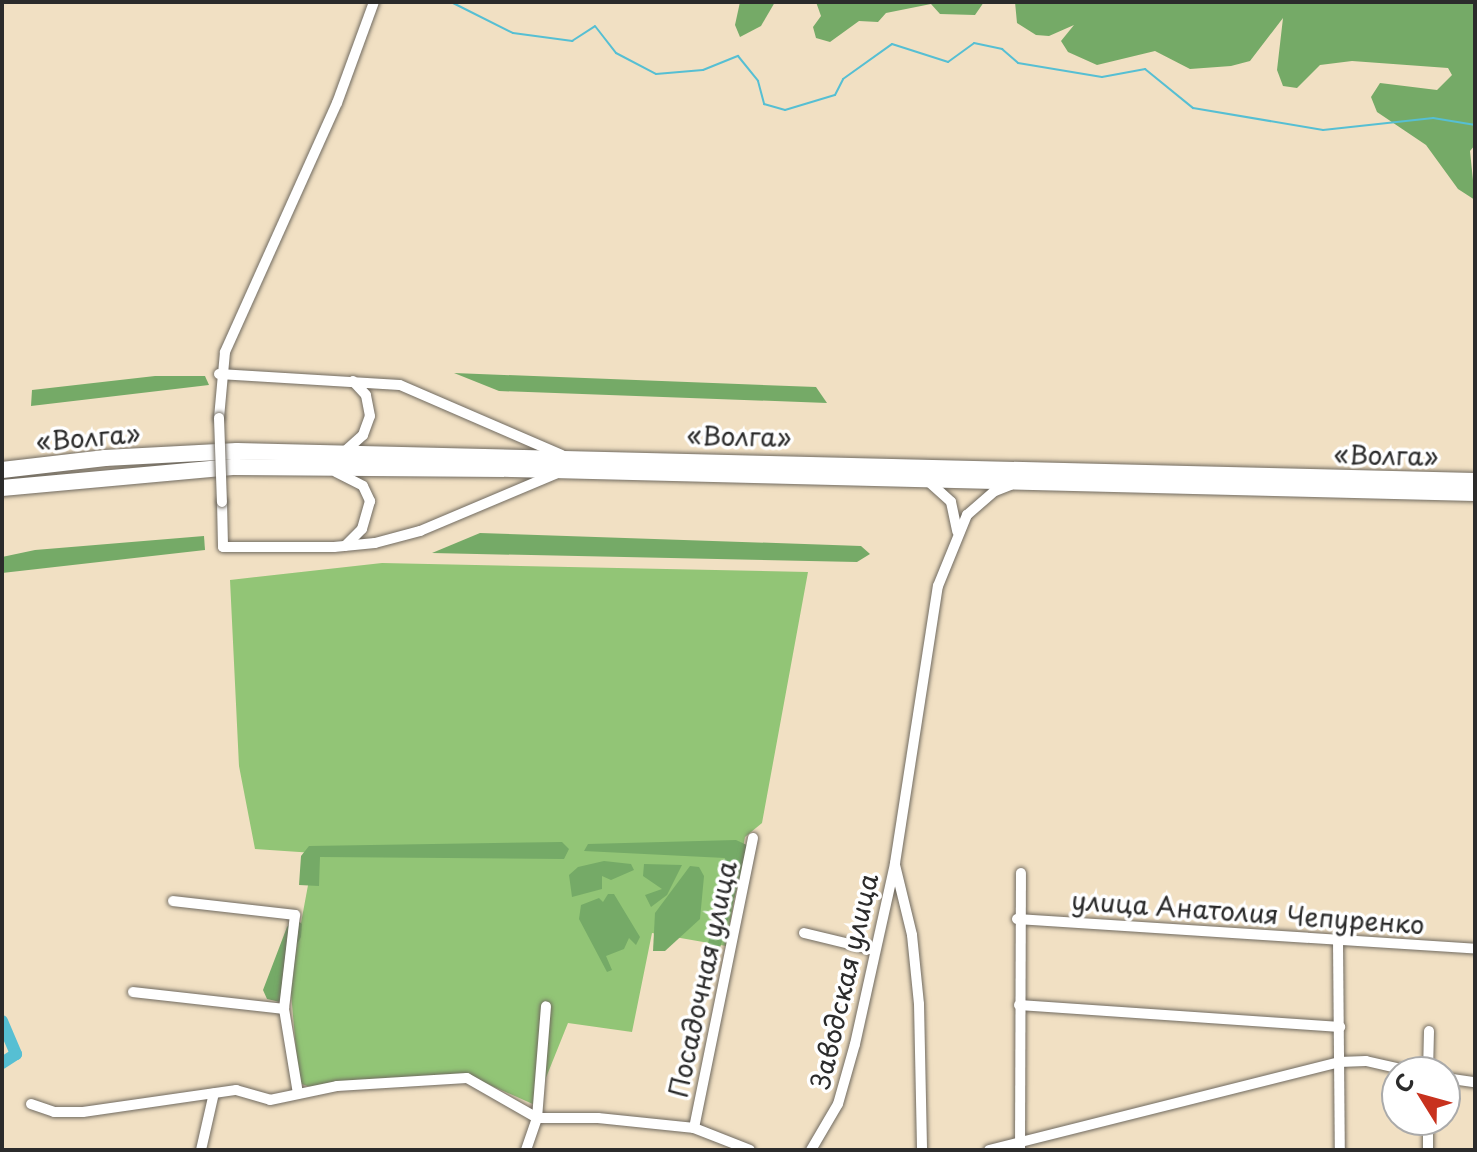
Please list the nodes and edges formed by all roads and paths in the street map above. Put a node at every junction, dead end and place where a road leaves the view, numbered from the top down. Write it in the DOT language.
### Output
graph roads {
  1 [pos="374,2"];
  2 [pos="219,374"];
  3 [pos="353,381"];
  4 [pos="343,453"];
  5 [pos="566,463"];
  6 [pos="2,470"];
  7 [pos="330,470"];
  8 [pos="928,481"];
  9 [pos="1475,481"];
  10 [pos="1013,484"];
  11 [pos="2,488"];
  12 [pos="1475,493"];
  13 [pos="957,531"];
  14 [pos="345,546"];
  15 [pos="753,838"];
  16 [pos="895,863"];
  17 [pos="1021,873"];
  18 [pos="173,901"];
  19 [pos="1017,919"];
  20 [pos="804,933"];
  21 [pos="1338,941"];
  22 [pos="1475,949"];
  23 [pos="875,950"];
  24 [pos="133,992"];
  25 [pos="1019,1005"];
  26 [pos="546,1006"];
  27 [pos="284,1009"];
  28 [pos="1340,1027"];
  29 [pos="1429,1031"];
  30 [pos="1428,1056"];
  31 [pos="1339,1062"];
  32 [pos="1381,1064"];
  33 [pos="214,1093"];
  34 [pos="298,1094"];
  35 [pos="31,1104"];
  36 [pos="537,1118"];
  37 [pos="694,1128"];
  38 [pos="1020,1146"];
  39 [pos="201,1150"];
  40 [pos="526,1150"];
  41 [pos="750,1150"];
  42 [pos="811,1150"];
  43 [pos="922,1150"];
  44 [pos="989,1150"];
  45 [pos="1340,1150"];
  1 -- 2 [label="street"];
  2 -- 3 [label="street"];
  2 -- 14 [label="street, bridge"];
  3 -- 4 [label="street"];
  3 -- 5 [label="street"];
  4 -- 5 [label="highway, «Волга»"];
  4 -- 6 [label="highway, «Волга»"];
  5 -- 7 [label="highway, «Волга»"];
  5 -- 8 [label="highway, «Волга»"];
  5 -- 9 [label="highway, «Волга»"];
  5 -- 14 [label="street"];
  7 -- 11 [label="highway, «Волга»"];
  7 -- 14 [label="street"];
  8 -- 10 [label="highway, «Волга»"];
  8 -- 13 [label="street"];
  10 -- 12 [label="highway, «Волга»"];
  10 -- 13 [label="street"];
  13 -- 16 [label="street, Заводская улица"];
  15 -- 37 [label="street, Посадочная улица"];
  16 -- 23 [label="street, Заводская улица"];
  16 -- 43 [label="street"];
  17 -- 19 [label="street"];
  18 -- 27 [label="street"];
  19 -- 21 [label="street, улица Анатолия Чепуренко"];
  19 -- 25 [label="street"];
  20 -- 23 [label="street"];
  21 -- 22 [label="street, улица Анатолия Чепуренко"];
  21 -- 28 [label="street"];
  23 -- 42 [label="street, Заводская улица"];
  24 -- 27 [label="street"];
  25 -- 28 [label="street"];
  25 -- 38 [label="street"];
  26 -- 36 [label="street"];
  27 -- 34 [label="street"];
  28 -- 31 [label="street"];
  29 -- 30 [label="street"];
  31 -- 32 [label="street"];
  31 -- 38 [label="street"];
  31 -- 45 [label="street"];
  33 -- 34 [label="street"];
  33 -- 35 [label="street"];
  33 -- 39 [label="street"];
  34 -- 36 [label="street"];
  36 -- 37 [label="street"];
  36 -- 40 [label="street"];
  37 -- 41 [label="street"];
  38 -- 44 [label="street"];
}
